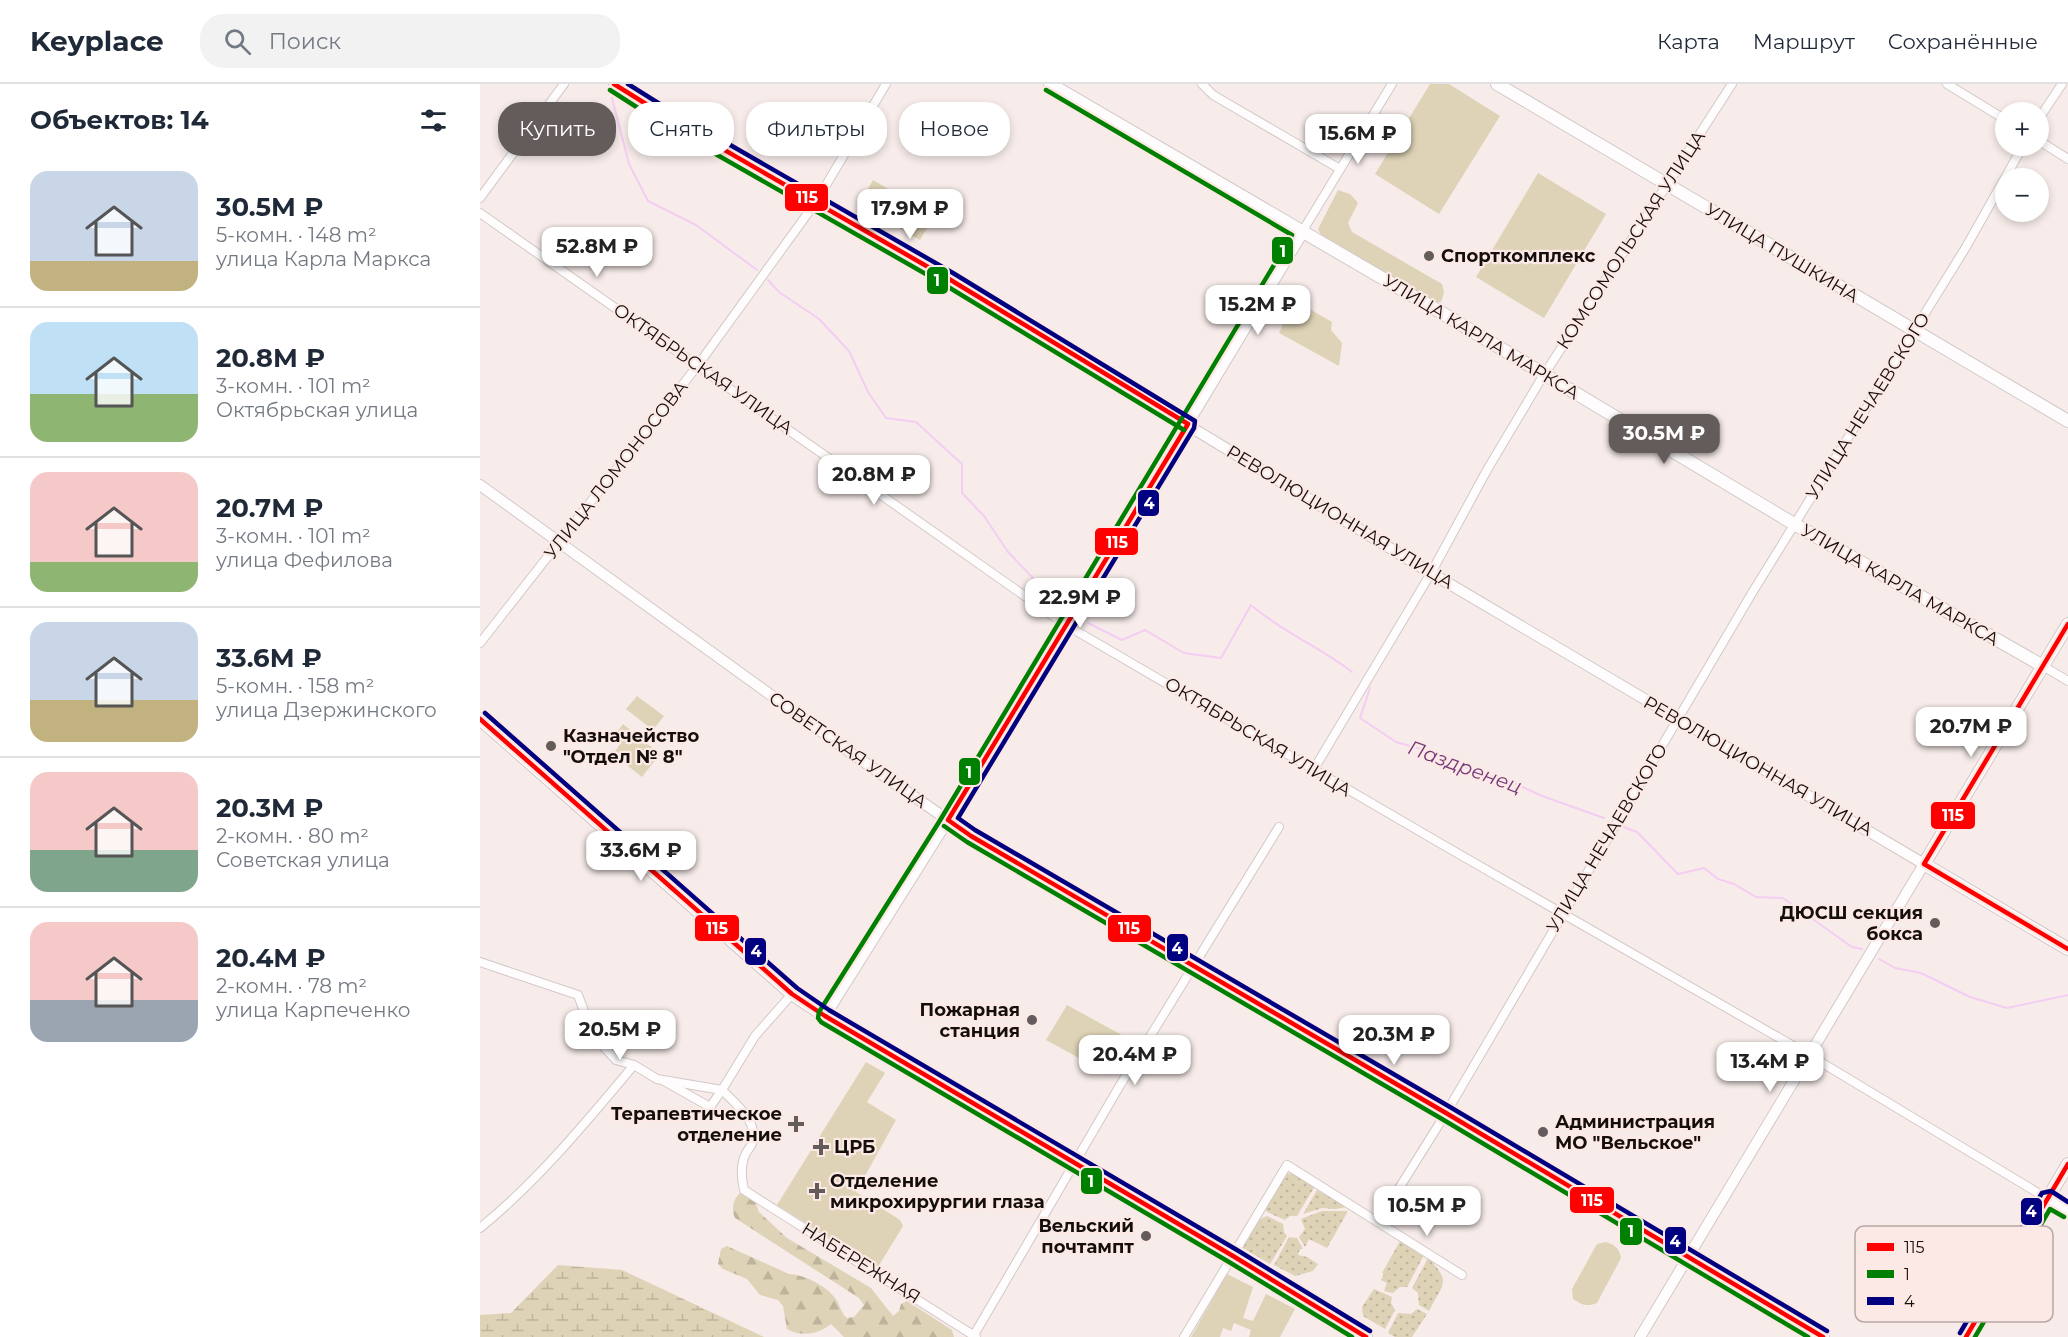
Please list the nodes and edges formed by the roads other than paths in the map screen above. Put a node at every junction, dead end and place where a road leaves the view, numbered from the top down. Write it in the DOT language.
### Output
graph roads {
  1 [pos="564,84"];
  2 [pos="614,84"];
  3 [pos="886,84"];
  4 [pos="1050,84"];
  5 [pos="1202,84"];
  6 [pos="1392,84"];
  7 [pos="1497,84"];
  8 [pos="1732,84"];
  9 [pos="1947,84"];
  10 [pos="2062,84"];
  11 [pos="2049,104"];
  12 [pos="1995,113"];
  13 [pos="2049,147"];
  14 [pos="2017,156"];
  15 [pos="2068,159"];
  16 [pos="1340,169"];
  17 [pos="1667,184"];
  18 [pos="480,198"];
  19 [pos="816,202"];
  20 [pos="480,213"];
  21 [pos="1302,232"];
  22 [pos="1914,331"];
  23 [pos="698,365"];
  24 [pos="1545,374"];
  25 [pos="2068,421"];
  26 [pos="1188,424"];
  27 [pos="480,485"];
  28 [pos="1794,525"];
  29 [pos="558,543"];
  30 [pos="1431,573"];
  31 [pos="2068,624"];
  32 [pos="1066,625"];
  33 [pos="480,644"];
  34 [pos="2043,666"];
  35 [pos="2068,681"];
  36 [pos="480,719"];
  37 [pos="1677,719"];
  38 [pos="1314,769"];
  39 [pos="948,820"];
  40 [pos="1279,827"];
  41 [pos="1924,864"];
  42 [pos="1562,912"];
  43 [pos="2068,949"];
  44 [pos="480,962"];
  45 [pos="1192,966"];
  46 [pos="792,994"];
  47 [pos="825,1016"];
  48 [pos="1809,1055"];
  49 [pos="634,1065"];
  50 [pos="664,1081"];
  51 [pos="722,1090"];
  52 [pos="1446,1113"];
  53 [pos="1075,1164"];
  54 [pos="2068,1164"];
  55 [pos="2048,1198"];
  56 [pos="2068,1210"];
  57 [pos="1378,1222"];
  58 [pos="2031,1226"];
  59 [pos="480,1228"];
  60 [pos="1233,1256"];
  61 [pos="1689,1258"];
  62 [pos="1462,1275"];
  63 [pos="1975,1322"];
  64 [pos="975,1336"];
  65 [pos="1184,1337"];
  66 [pos="1366,1337"];
  67 [pos="1640,1337"];
  68 [pos="1823,1337"];
  69 [pos="1966,1337"];
  1 -- 18 [label="street"];
  2 -- 19 [label="street, РЕВОЛЮЦИОННАЯ УЛИЦА"];
  3 -- 19 [label="street, УЛИЦА ЛОМОНОСОВА"];
  4 -- 21 [label="main road, УЛИЦА КАРЛА МАРКСА"];
  5 -- 16 [label="street"];
  6 -- 16 [label="street"];
  7 -- 17 [label="main road, УЛИЦА ПУШКИНА"];
  8 -- 17 [label="street, КОМСОМОЛЬСКАЯ УЛИЦА"];
  9 -- 12 [label="street"];
  10 -- 11 [label="street"];
  13 -- 15 [label="street"];
  14 -- 22 [label="street, УЛИЦА НЕЧАЕВСКОГО"];
  16 -- 21 [label="street"];
  17 -- 22 [label="main road, УЛИЦА ПУШКИНА"];
  17 -- 24 [label="street, КОМСОМОЛЬСКАЯ УЛИЦА"];
  19 -- 23 [label="street, УЛИЦА ЛОМОНОСОВА"];
  19 -- 26 [label="street, РЕВОЛЮЦИОННАЯ УЛИЦА"];
  20 -- 23 [label="street, ОКТЯБРЬСКАЯ УЛИЦА"];
  21 -- 24 [label="main road, УЛИЦА КАРЛА МАРКСА"];
  21 -- 26 [label="main road"];
  22 -- 25 [label="main road, УЛИЦА ПУШКИНА"];
  22 -- 28 [label="street, УЛИЦА НЕЧАЕВСКОГО"];
  23 -- 29 [label="street, УЛИЦА ЛОМОНОСОВА"];
  23 -- 32 [label="street, ОКТЯБРЬСКАЯ УЛИЦА"];
  24 -- 28 [label="main road, УЛИЦА КАРЛА МАРКСА"];
  24 -- 30 [label="street, КОМСОМОЛЬСКАЯ УЛИЦА"];
  26 -- 30 [label="street, РЕВОЛЮЦИОННАЯ УЛИЦА"];
  26 -- 32 [label="main road"];
  27 -- 29 [label="street, СОВЕТСКАЯ УЛИЦА"];
  28 -- 34 [label="main road, УЛИЦА КАРЛА МАРКСА"];
  28 -- 37 [label="street, УЛИЦА НЕЧАЕВСКОГО"];
  29 -- 33 [label="street, УЛИЦА ЛОМОНОСОВА"];
  29 -- 39 [label="street, СОВЕТСКАЯ УЛИЦА"];
  30 -- 37 [label="street, РЕВОЛЮЦИОННАЯ УЛИЦА"];
  30 -- 38 [label="street, КОМСОМОЛЬСКАЯ УЛИЦА"];
  31 -- 34 [label="main road"];
  32 -- 38 [label="street, ОКТЯБРЬСКАЯ УЛИЦА"];
  32 -- 39 [label="main road"];
  34 -- 35 [label="street, УЛИЦА КАРЛА МАРКСА"];
  34 -- 41 [label="main road"];
  36 -- 46 [label="main road"];
  37 -- 41 [label="street, РЕВОЛЮЦИОННАЯ УЛИЦА"];
  37 -- 42 [label="street, УЛИЦА НЕЧАЕВСКОГО"];
  38 -- 42 [label="street, ОКТЯБРЬСКАЯ УЛИЦА"];
  39 -- 45 [label="main road, СОВЕТСКАЯ УЛИЦА"];
  39 -- 47 [label="street"];
  40 -- 45 [label="street"];
  41 -- 43 [label="main road, РЕВОЛЮЦИОННАЯ УЛИЦА"];
  41 -- 48 [label="street"];
  42 -- 48 [label="street, ОКТЯБРЬСКАЯ УЛИЦА"];
  42 -- 52 [label="street, УЛИЦА НЕЧАЕВСКОГО"];
  44 -- 49 [label="street"];
  45 -- 52 [label="main road, СОВЕТСКАЯ УЛИЦА"];
  45 -- 53 [label="street"];
  46 -- 47 [label="main road"];
  46 -- 51 [label="street"];
  47 -- 53 [label="main road"];
  48 -- 55 [label="street, ОКТЯБРЬСКАЯ УЛИЦА"];
  48 -- 61 [label="street"];
  49 -- 50 [label="street"];
  49 -- 59 [label="street"];
  50 -- 51 [label="street"];
  50 -- 51 [label="street"];
  51 -- 64 [label="street, НАБЕРЕЖНАЯ"];
  52 -- 57 [label="street, УЛИЦА НЕЧАЕВСКОГО"];
  52 -- 61 [label="main road, СОВЕТСКАЯ УЛИЦА"];
  53 -- 60 [label="main road"];
  53 -- 64 [label="street"];
  54 -- 55 [label="main road"];
  55 -- 56 [label="street, ОКТЯБРЬСКАЯ УЛИЦА"];
  55 -- 58 [label="main road"];
  57 -- 60 [label="street"];
  57 -- 62 [label="street"];
  60 -- 65 [label="street"];
  60 -- 66 [label="main road"];
  61 -- 67 [label="street"];
  61 -- 68 [label="main road, СОВЕТСКАЯ УЛИЦА"];
  63 -- 69 [label="main road"];
}
